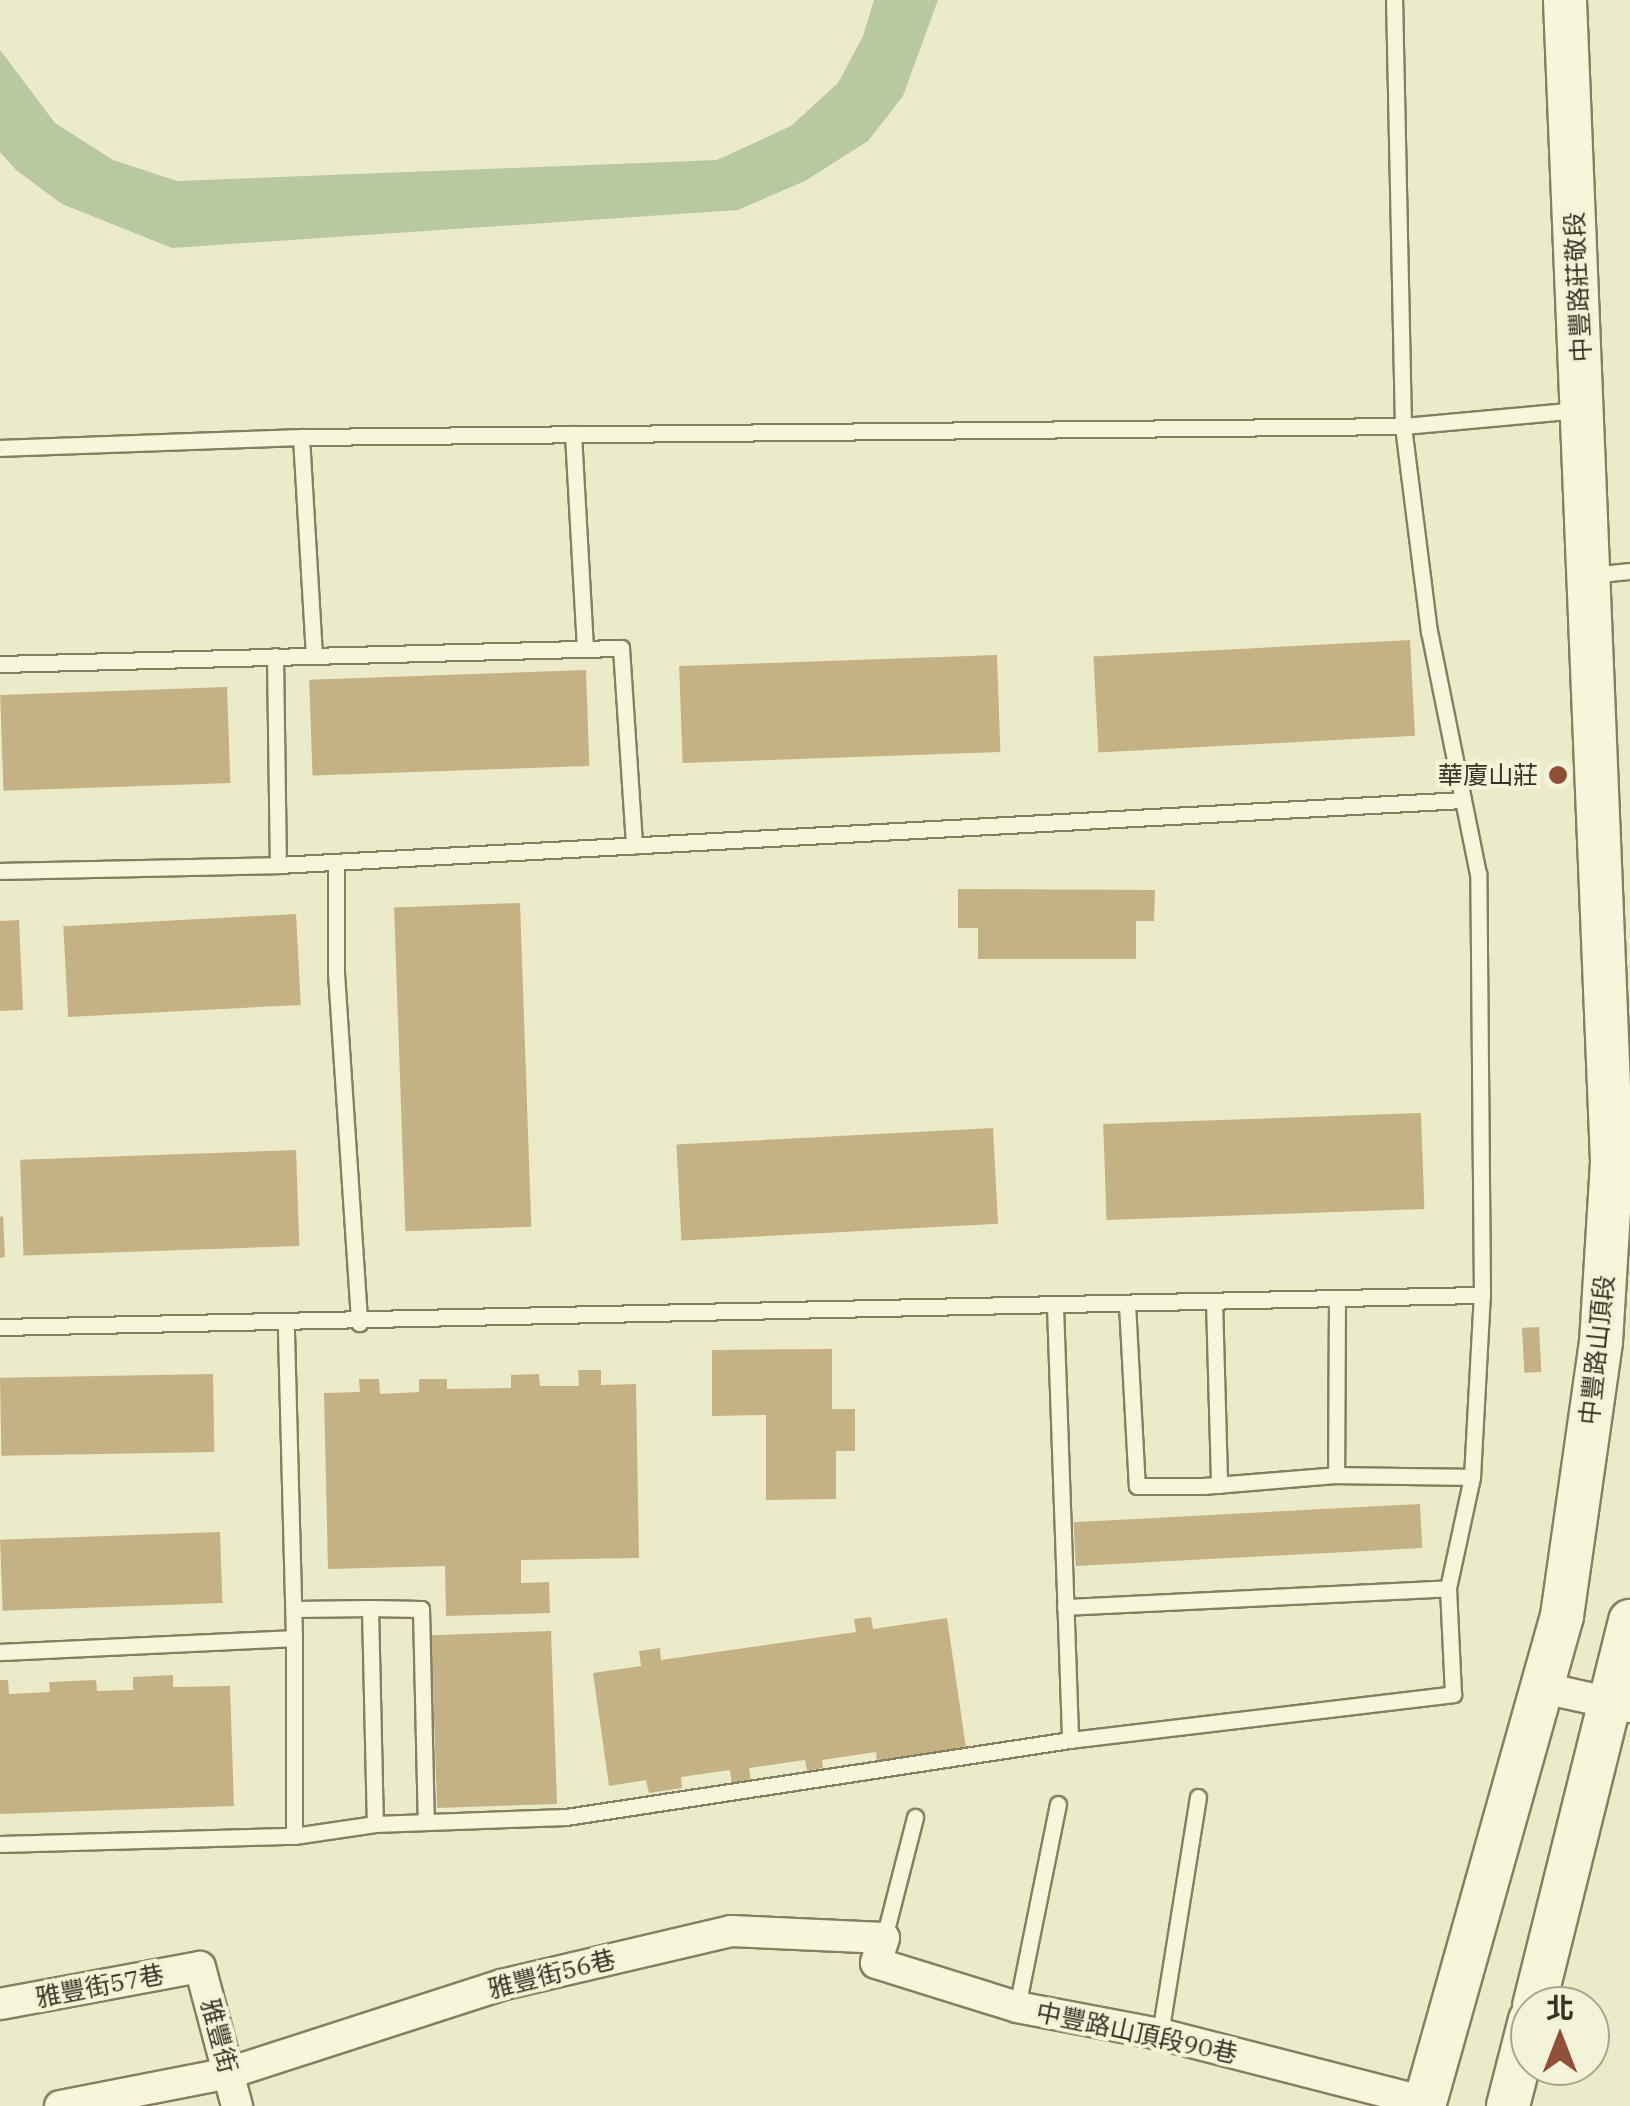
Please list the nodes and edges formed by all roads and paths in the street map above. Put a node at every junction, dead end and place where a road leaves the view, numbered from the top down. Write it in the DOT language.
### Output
graph roads {
  1 [pos="1394,0"];
  2 [pos="1565,0"];
  3 [pos="1583,409"];
  4 [pos="1403,426"];
  5 [pos="573,434"];
  6 [pos="301,437"];
  7 [pos="0,448"];
  8 [pos="1610,573"];
  9 [pos="584,648"];
  10 [pos="276,656"];
  11 [pos="314,656"];
  12 [pos="0,664"];
  13 [pos="1464,800"];
  14 [pos="634,846"];
  15 [pos="336,862"];
  16 [pos="278,865"];
  17 [pos="0,871"];
  18 [pos="1482,1295"];
  19 [pos="1337,1299"];
  20 [pos="1214,1301"];
  21 [pos="1128,1304"];
  22 [pos="1055,1306"];
  23 [pos="359,1323"];
  24 [pos="286,1324"];
  25 [pos="0,1327"];
  26 [pos="1336,1475"];
  27 [pos="1472,1477"];
  28 [pos="1219,1485"];
  29 [pos="1448,1588"];
  30 [pos="370,1608"];
  31 [pos="1065,1608"];
  32 [pos="294,1609"];
  33 [pos="1630,1621"];
  34 [pos="294,1638"];
  35 [pos="0,1652"];
  36 [pos="1539,1687"];
  37 [pos="1620,1704"];
  38 [pos="1070,1740"];
  39 [pos="1198,1797"];
  40 [pos="1058,1804"];
  41 [pos="915,1818"];
  42 [pos="426,1822"];
  43 [pos="375,1824"];
  44 [pos="294,1836"];
  45 [pos="0,1844"];
  46 [pos="884,1938"];
  47 [pos="200,1967"];
  48 [pos="1540,1986"];
  49 [pos="0,2004"];
  50 [pos="1018,2007"];
  51 [pos="1160,2034"];
  52 [pos="229,2073"];
  53 [pos="1424,2104"];
  54 [pos="60,2106"];
  55 [pos="237,2106"];
  1 -- 4 [label="lane"];
  2 -- 3 [label="main road, 中豐路莊敬段"];
  3 -- 4 [label="lane"];
  3 -- 8 [label="main road, 中豐路莊敬段"];
  4 -- 5 [label="lane"];
  4 -- 13 [label="lane"];
  5 -- 6 [label="lane"];
  5 -- 9 [label="lane"];
  6 -- 7 [label="lane"];
  6 -- 11 [label="lane"];
  8 -- 36 [label="main road, 中豐路山頂段"];
  9 -- 11 [label="lane"];
  9 -- 14 [label="lane"];
  10 -- 11 [label="lane"];
  10 -- 12 [label="lane"];
  10 -- 16 [label="lane"];
  13 -- 14 [label="lane"];
  13 -- 18 [label="lane"];
  14 -- 15 [label="lane"];
  15 -- 16 [label="lane"];
  15 -- 23 [label="lane"];
  16 -- 17 [label="lane"];
  18 -- 19 [label="lane"];
  18 -- 27 [label="lane"];
  19 -- 20 [label="lane"];
  19 -- 26 [label="lane"];
  20 -- 21 [label="lane"];
  20 -- 28 [label="lane"];
  21 -- 22 [label="lane"];
  21 -- 28 [label="lane"];
  22 -- 23 [label="lane"];
  22 -- 31 [label="lane"];
  23 -- 24 [label="lane"];
  24 -- 25 [label="lane"];
  24 -- 32 [label="lane"];
  26 -- 27 [label="lane"];
  26 -- 28 [label="lane"];
  27 -- 29 [label="lane"];
  29 -- 31 [label="lane"];
  29 -- 38 [label="lane"];
  30 -- 32 [label="lane"];
  30 -- 42 [label="lane"];
  30 -- 43 [label="lane"];
  31 -- 38 [label="lane"];
  32 -- 34 [label="lane"];
  33 -- 37 [label="main road"];
  34 -- 35 [label="lane"];
  34 -- 44 [label="lane"];
  36 -- 37 [label="street"];
  36 -- 53 [label="main road, 中豐路山頂段"];
  37 -- 48 [label="main road"];
  38 -- 42 [label="lane"];
  39 -- 51 [label="lane"];
  40 -- 50 [label="lane"];
  41 -- 46 [label="lane"];
  42 -- 43 [label="lane"];
  43 -- 44 [label="lane"];
  44 -- 45 [label="lane"];
  46 -- 50 [label="street, 中豐路山頂段90巷"];
  46 -- 52 [label="street, 雅豐街56巷"];
  47 -- 49 [label="street, 雅豐街57巷"];
  47 -- 52 [label="street, 雅豐街"];
  50 -- 51 [label="street, 中豐路山頂段90巷"];
  51 -- 53 [label="street, 中豐路山頂段90巷"];
  52 -- 54 [label="street, 雅豐街56巷"];
  52 -- 55 [label="street, 雅豐街"];
}
